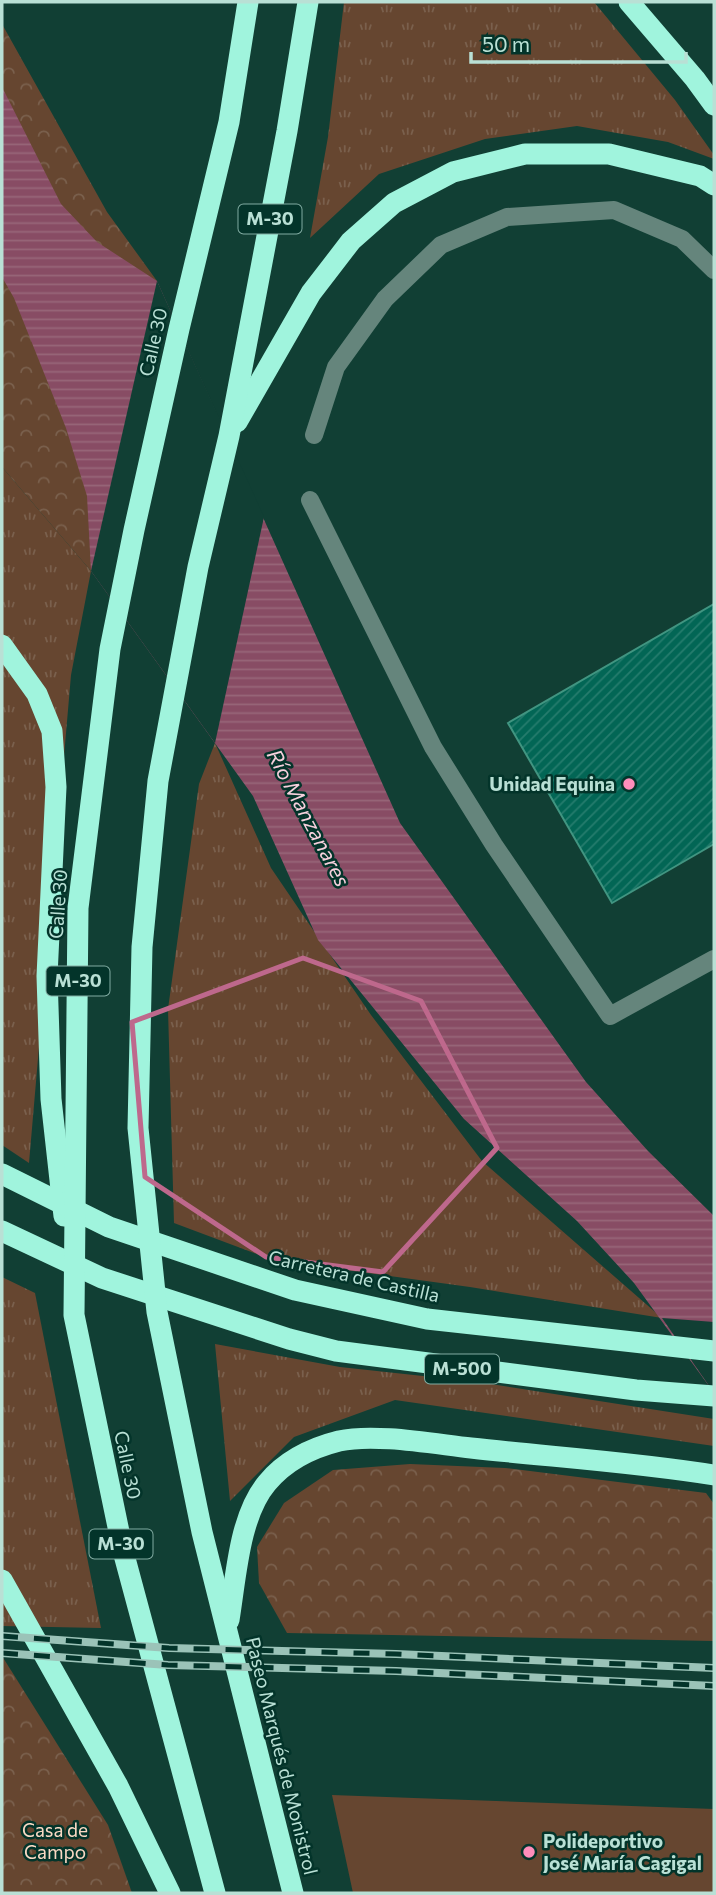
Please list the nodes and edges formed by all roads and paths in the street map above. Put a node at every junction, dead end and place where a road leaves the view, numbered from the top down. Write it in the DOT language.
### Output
graph roads {
  1 [pos="248,2"];
  2 [pos="308,2"];
  3 [pos="629,2"];
  4 [pos="714,105"];
  5 [pos="714,185"];
  6 [pos="714,270"];
  7 [pos="314,435"];
  8 [pos="229,436"];
  9 [pos="310,500"];
  10 [pos="2,645"];
  11 [pos="714,959"];
  12 [pos="2,1174"];
  13 [pos="2,1231"];
  14 [pos="74,1315"];
  15 [pos="714,1351"];
  16 [pos="714,1396"];
  17 [pos="714,1475"];
  18 [pos="2,1580"];
  19 [pos="228,1629"];
  20 [pos="170,1893"];
  21 [pos="215,1893"];
  22 [pos="293,1893"];
  1 -- 14 [label="highway, Calle 30 / M-30"];
  2 -- 8 [label="highway, M-30"];
  3 -- 4 [label="highway"];
  5 -- 8 [label="highway"];
  6 -- 7 [label="lane"];
  8 -- 19 [label="highway, M-30"];
  9 -- 11 [label="lane"];
  10 -- 14 [label="highway"];
  12 -- 15 [label="highway, Carretera de Castilla / M-500"];
  13 -- 16 [label="highway, M-500"];
  14 -- 21 [label="highway, Calle 30 / M-30"];
  17 -- 19 [label="highway"];
  18 -- 20 [label="highway"];
  19 -- 22 [label="highway, Paseo Marqués de Monistrol / M-30"];
}
